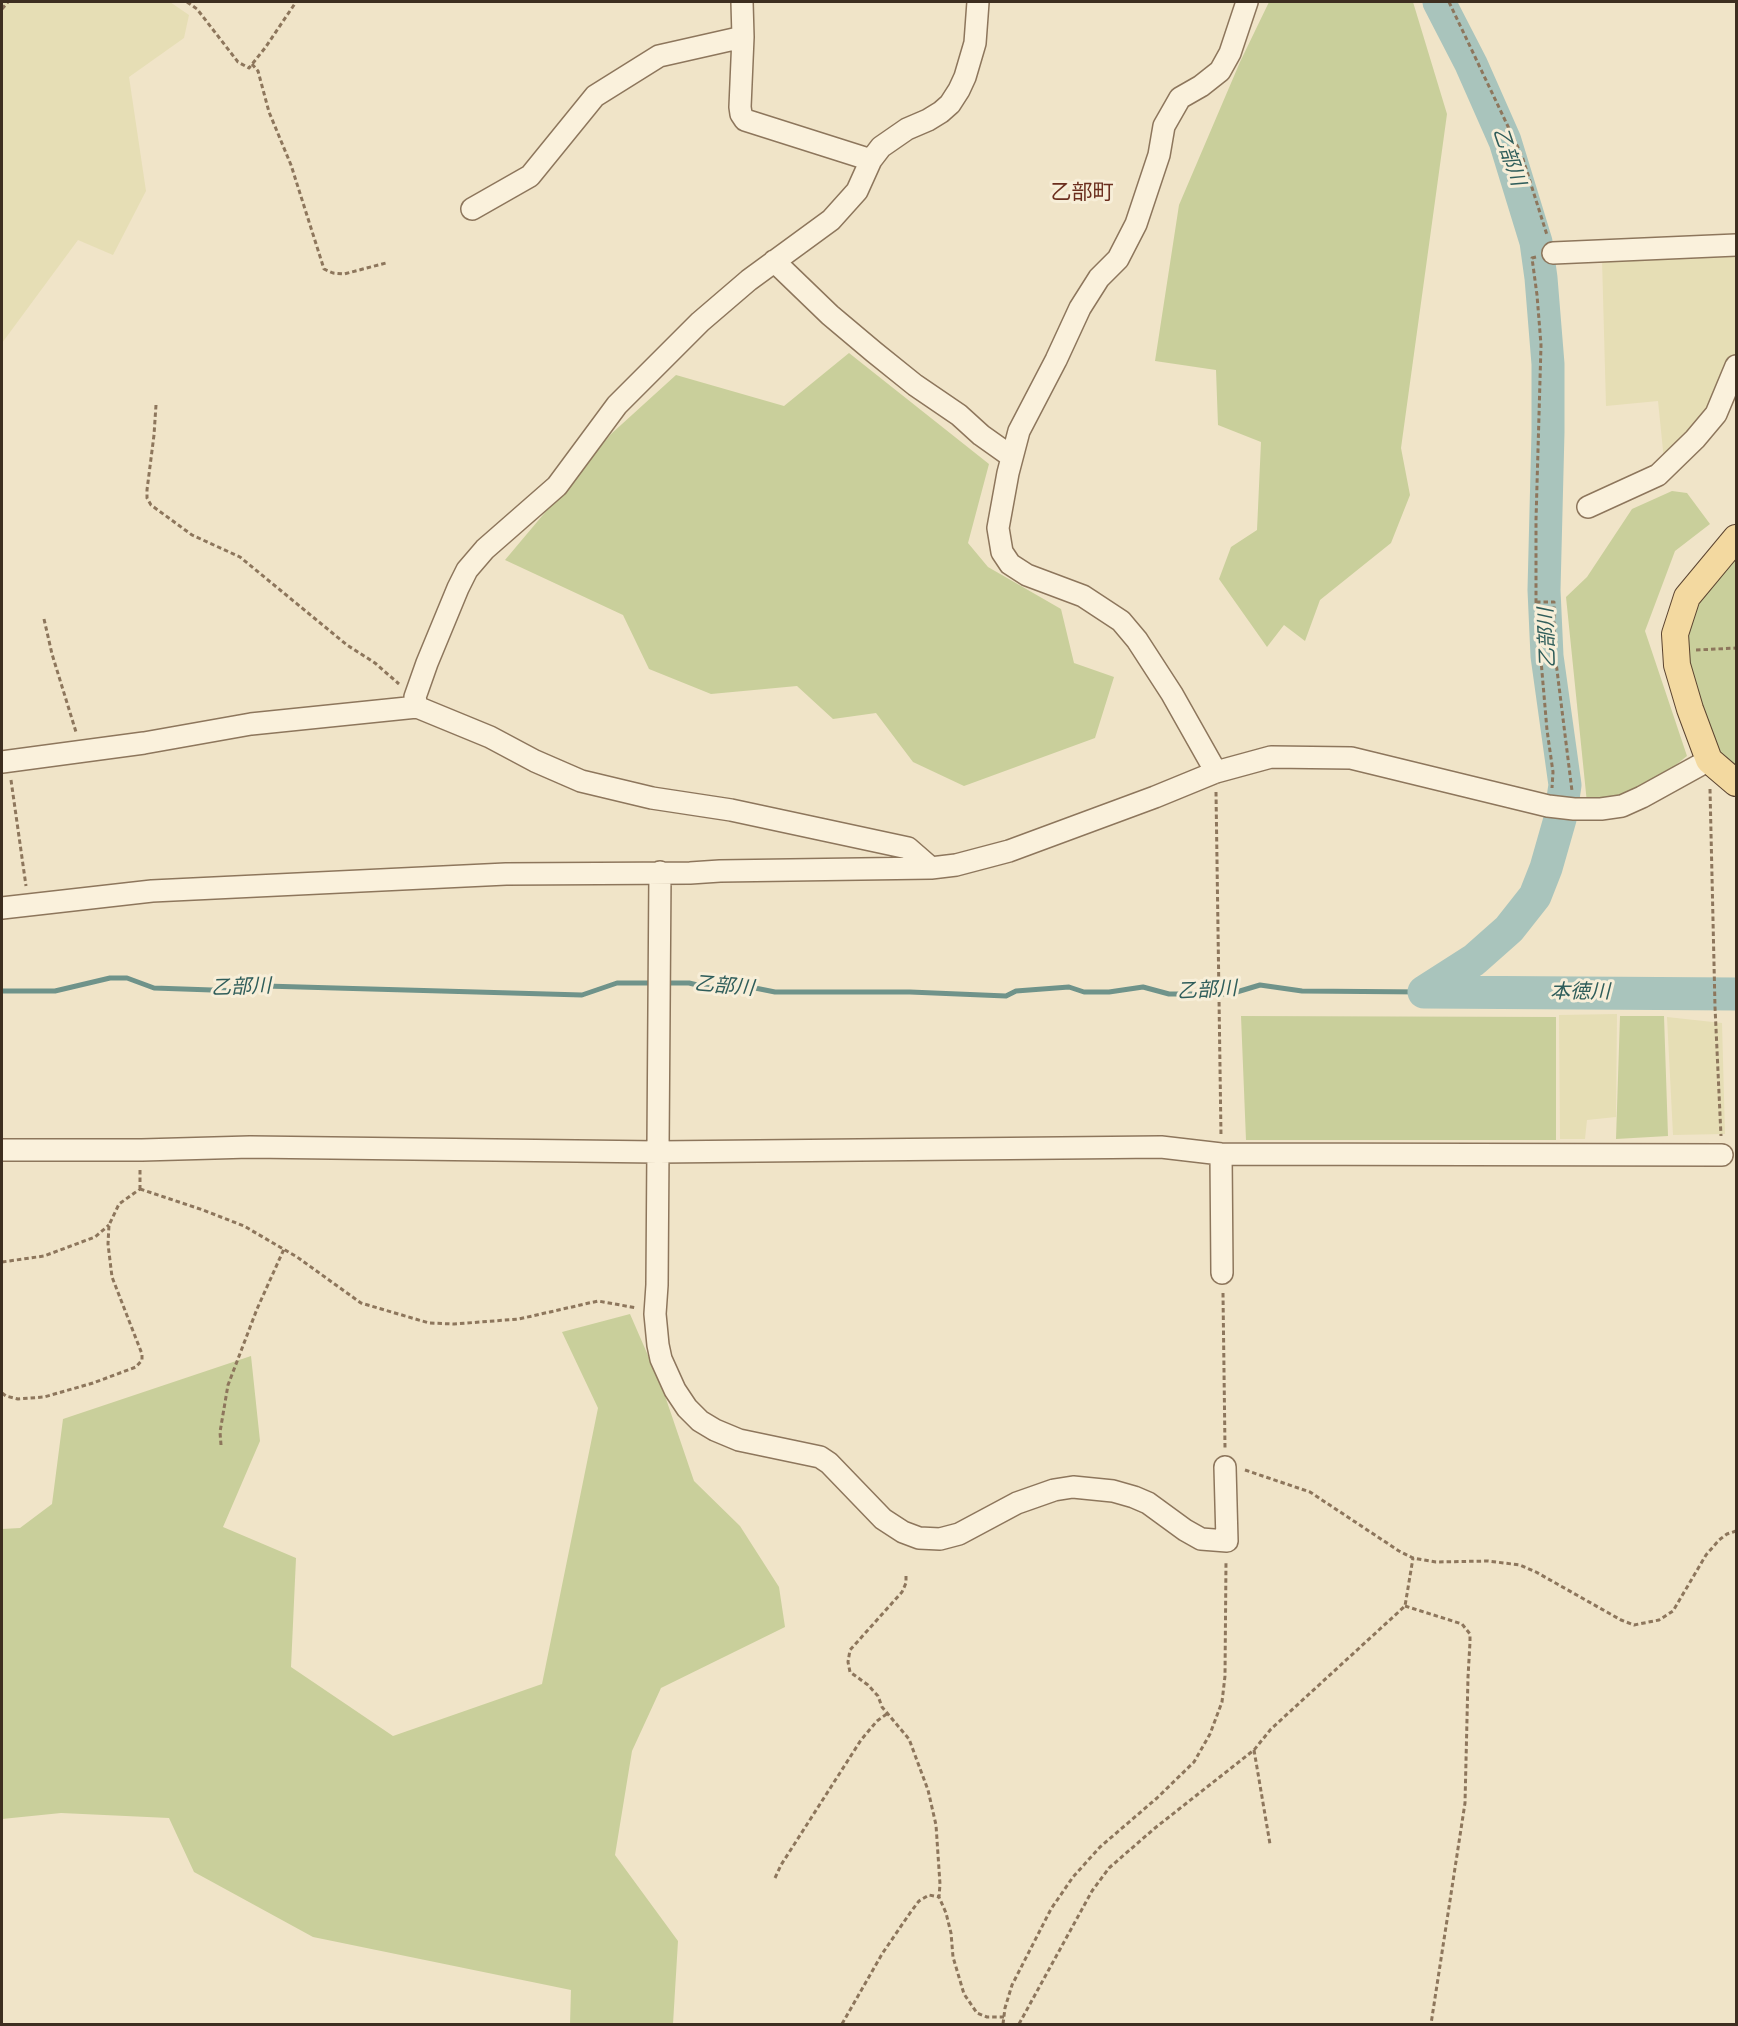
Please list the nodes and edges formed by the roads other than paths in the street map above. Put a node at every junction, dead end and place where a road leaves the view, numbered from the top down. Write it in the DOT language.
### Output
graph roads {
  1 [pos="742,2"];
  2 [pos="978,2"];
  3 [pos="1247,2"];
  4 [pos="743,37"];
  5 [pos="871,160"];
  6 [pos="472,209"];
  7 [pos="1737,245"];
  8 [pos="1553,253"];
  9 [pos="774,261"];
  10 [pos="1737,366"];
  11 [pos="1012,457"];
  12 [pos="1588,507"];
  13 [pos="1737,538"];
  14 [pos="416,702"];
  15 [pos="1709,760"];
  16 [pos="8,761"];
  17 [pos="1216,772"];
  18 [pos="1737,783"];
  19 [pos="931,868"];
  20 [pos="660,872"];
  21 [pos="2,908"];
  22 [pos="2,1150"];
  23 [pos="658,1152"];
  24 [pos="1221,1154"];
  25 [pos="1722,1155"];
  26 [pos="1222,1273"];
  27 [pos="1225,1467"];
  1 -- 4 [label="street"];
  2 -- 5 [label="street"];
  3 -- 11 [label="street"];
  4 -- 5 [label="street"];
  4 -- 6 [label="street"];
  5 -- 9 [label="street"];
  7 -- 8 [label="street"];
  9 -- 11 [label="street"];
  9 -- 14 [label="street"];
  10 -- 12 [label="street"];
  11 -- 17 [label="street"];
  13 -- 15 [label="main road"];
  14 -- 16 [label="street"];
  14 -- 19 [label="street"];
  15 -- 17 [label="street"];
  15 -- 18 [label="main road"];
  17 -- 19 [label="street"];
  19 -- 20 [label="street"];
  20 -- 21 [label="street"];
  20 -- 23 [label="street"];
  22 -- 23 [label="street"];
  23 -- 24 [label="street"];
  23 -- 27 [label="street"];
  24 -- 25 [label="street"];
  24 -- 26 [label="street"];
}
